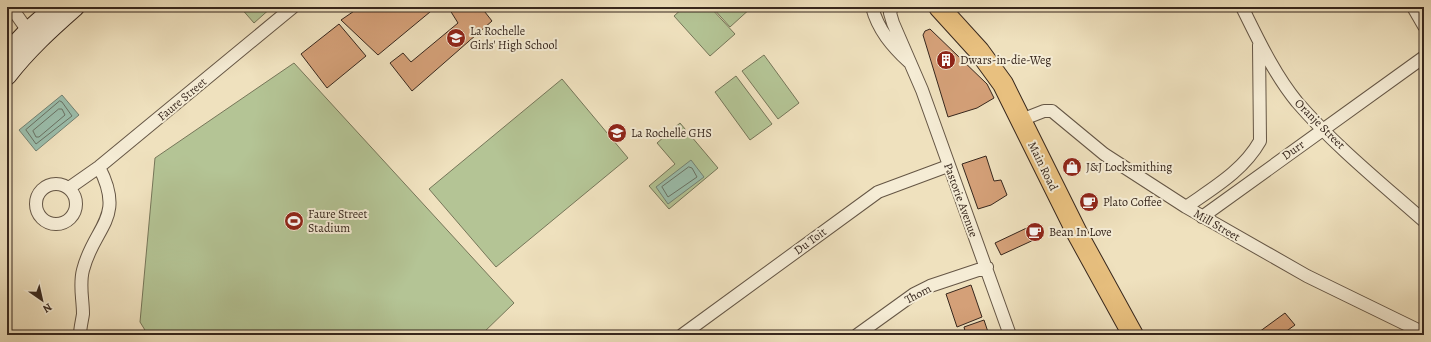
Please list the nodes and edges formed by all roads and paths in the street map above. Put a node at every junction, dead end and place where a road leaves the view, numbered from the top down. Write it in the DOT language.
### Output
graph roads {
  1 [pos="10,7"];
  2 [pos="55,7"];
  3 [pos="75,7"];
  4 [pos="293,7"];
  5 [pos="872,7"];
  6 [pos="892,7"];
  7 [pos="939,7"];
  8 [pos="1242,7"];
  9 [pos="1413,7"];
  10 [pos="1424,26"];
  11 [pos="28,30"];
  12 [pos="1259,43"];
  13 [pos="7,53"];
  14 [pos="1424,57"];
  15 [pos="913,65"];
  16 [pos="7,76"];
  17 [pos="1021,120"];
  18 [pos="1323,129"];
  19 [pos="948,166"];
  20 [pos="100,167"];
  21 [pos="69,188"];
  22 [pos="1186,207"];
  23 [pos="1202,216"];
  24 [pos="1424,221"];
  25 [pos="987,267"];
  26 [pos="1424,333"];
  27 [pos="1130,334"];
  28 [pos="80,335"];
  29 [pos="682,335"];
  30 [pos="857,335"];
  31 [pos="1010,335"];
  1 -- 11 [label="street"];
  2 -- 11 [label="main road"];
  3 -- 16 [label="main road"];
  4 -- 20 [label="street, Faure Street"];
  5 -- 15 [label="street, Pastorie Avenue"];
  6 -- 15 [label="street, Pastorie Avenue"];
  7 -- 17 [label="main road, Main Road"];
  8 -- 12 [label="street, Oranje Street"];
  9 -- 10 [label="street"];
  11 -- 13 [label="main road"];
  12 -- 18 [label="street, Oranje Street"];
  12 -- 22 [label="street"];
  14 -- 18 [label="street, Durr"];
  15 -- 19 [label="street, Pastorie Avenue"];
  17 -- 22 [label="street, Mill Street"];
  17 -- 27 [label="main road, Main Road"];
  18 -- 23 [label="street, Durr"];
  18 -- 24 [label="street, Oranje Street"];
  19 -- 25 [label="street, Pastorie Avenue"];
  19 -- 29 [label="street, Du Toit"];
  20 -- 21 [label="street, Faure Street"];
  20 -- 28 [label="street"];
  22 -- 23 [label="street, Mill Street"];
  23 -- 26 [label="street, Mill Street"];
  25 -- 30 [label="street, Thom"];
  25 -- 31 [label="street, Pastorie Avenue"];
}
